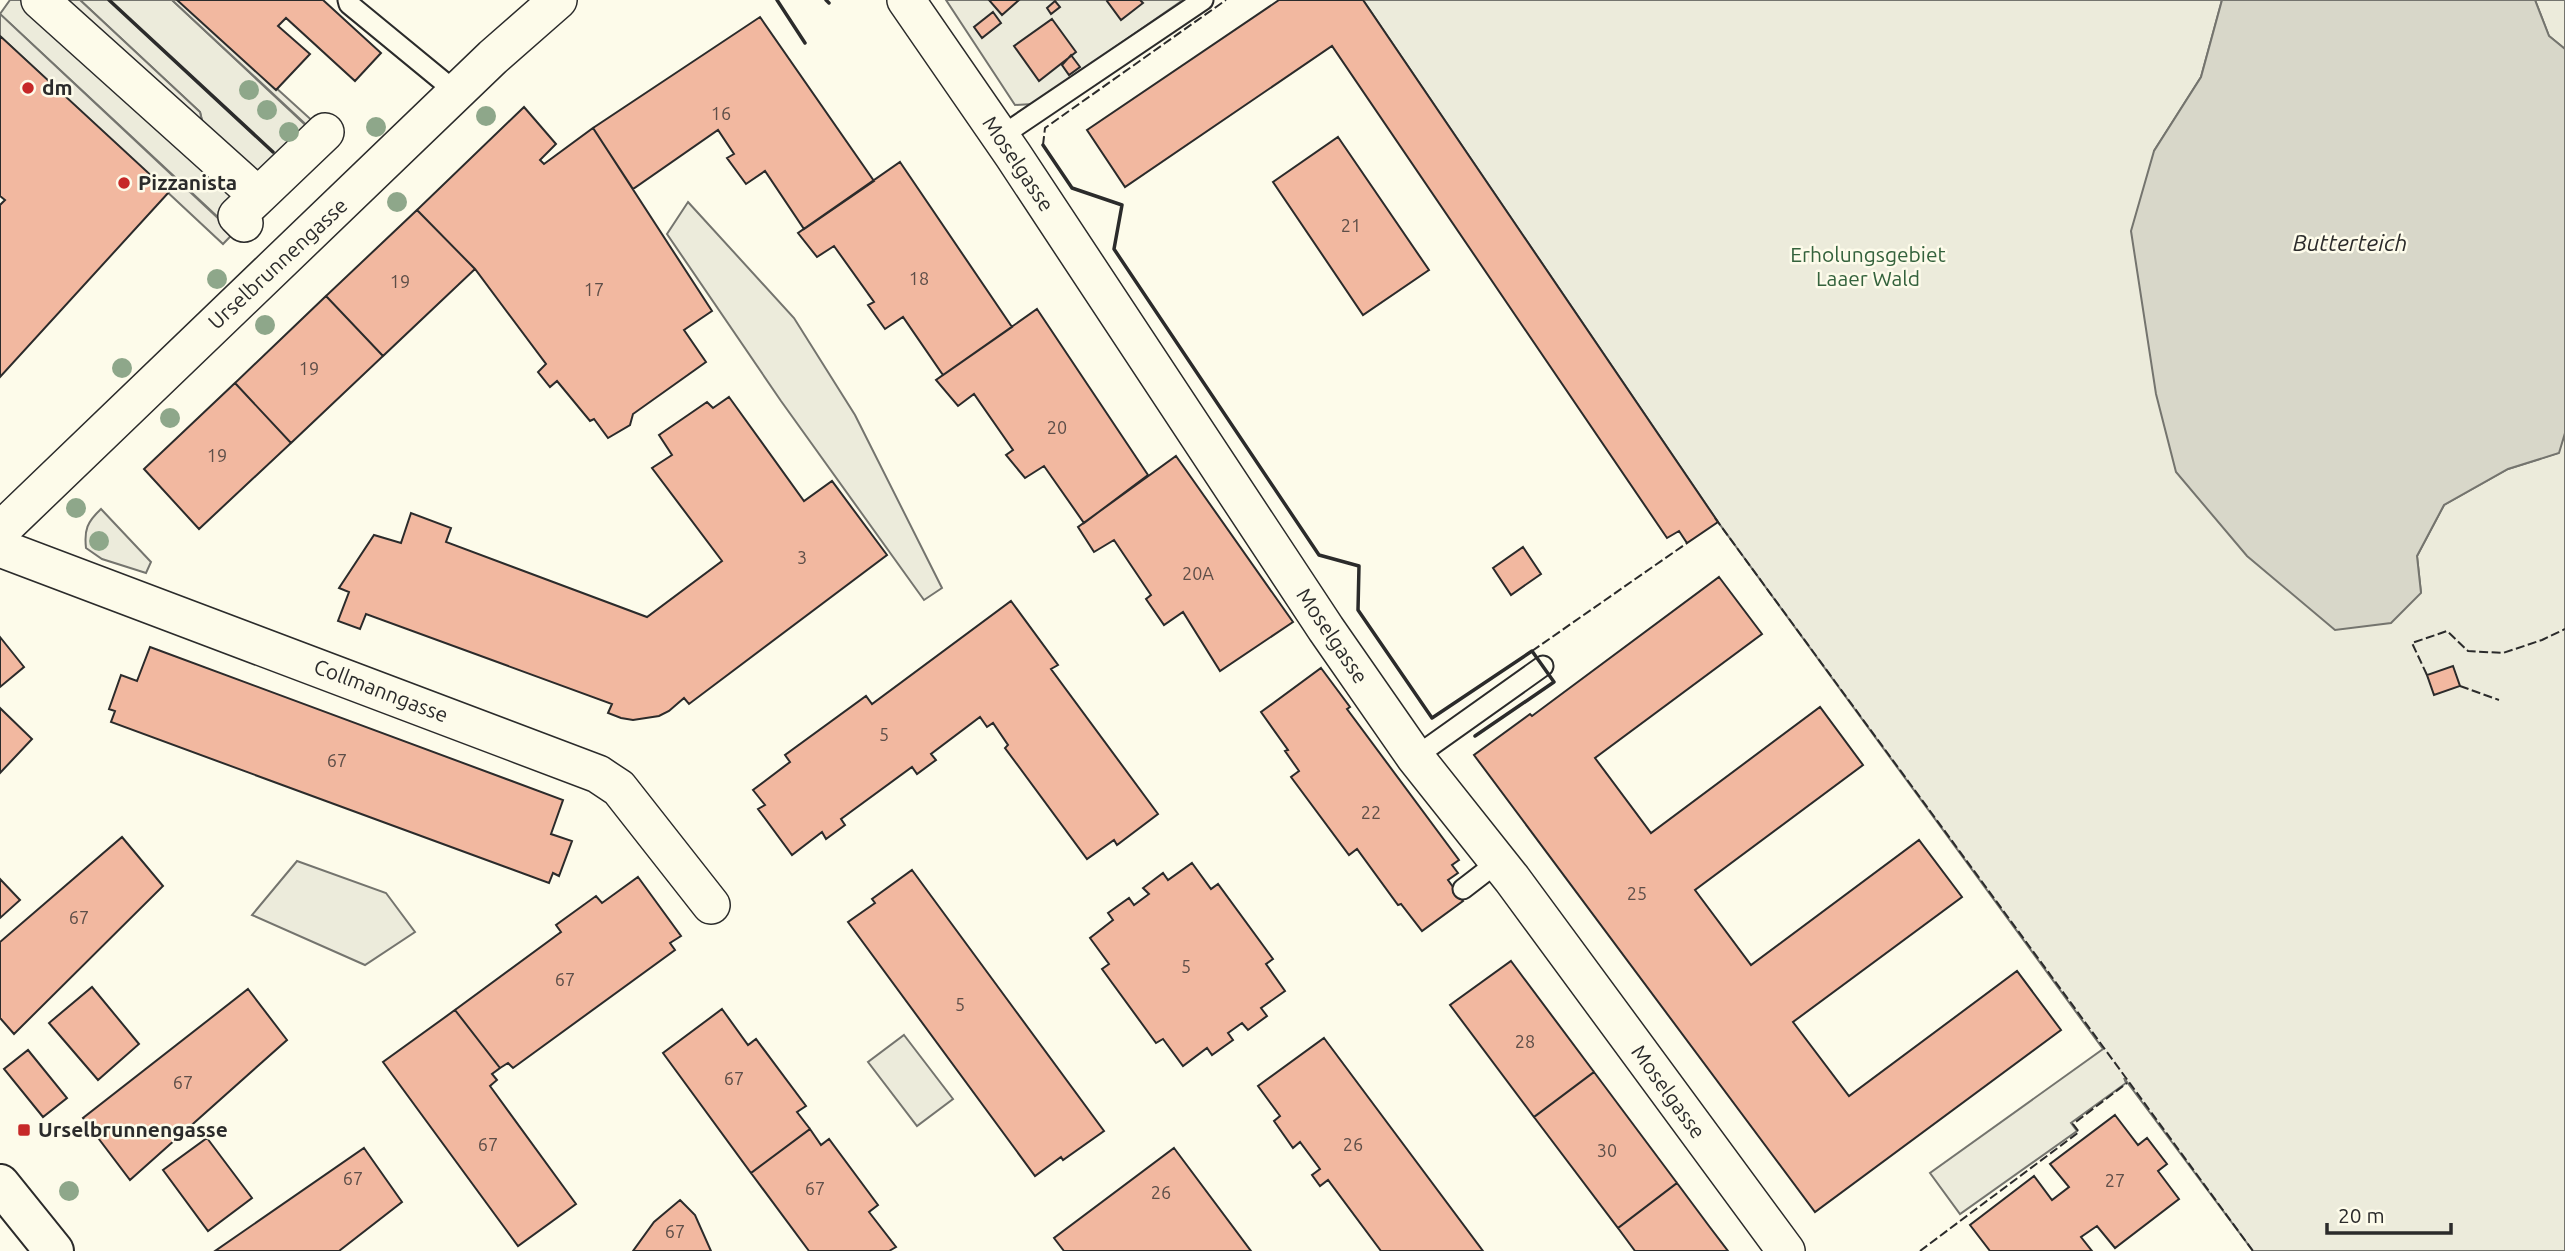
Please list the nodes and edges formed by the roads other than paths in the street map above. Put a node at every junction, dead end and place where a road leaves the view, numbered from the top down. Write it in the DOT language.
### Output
graph roads {
  1 [pos="40,0"];
  2 [pos="348,0"];
  3 [pos="558,0"];
  4 [pos="906,0"];
  5 [pos="1203,0"];
  6 [pos="456,92"];
  7 [pos="325,132"];
  8 [pos="1000,136"];
  9 [pos="0,531"];
  10 [pos="0,548"];
  11 [pos="1543,666"];
  12 [pos="1415,757"];
  13 [pos="1498,862"];
  14 [pos="1463,889"];
  15 [pos="711,905"];
  16 [pos="0,1184"];
  17 [pos="54,1251"];
  18 [pos="1786,1251"];
  1 -- 7 [label="street"];
  2 -- 6 [label="lane"];
  3 -- 6 [label="street, Urselbrunnengasse"];
  4 -- 8 [label="street, Moselgasse"];
  5 -- 8 [label="lane"];
  6 -- 9 [label="street, Urselbrunnengasse"];
  8 -- 12 [label="street, Moselgasse"];
  10 -- 15 [label="street, Collmanngasse"];
  11 -- 12 [label="lane"];
  12 -- 13 [label="street, Moselgasse"];
  13 -- 14 [label="lane"];
  13 -- 18 [label="street, Moselgasse"];
  16 -- 17 [label="main road"];
}
